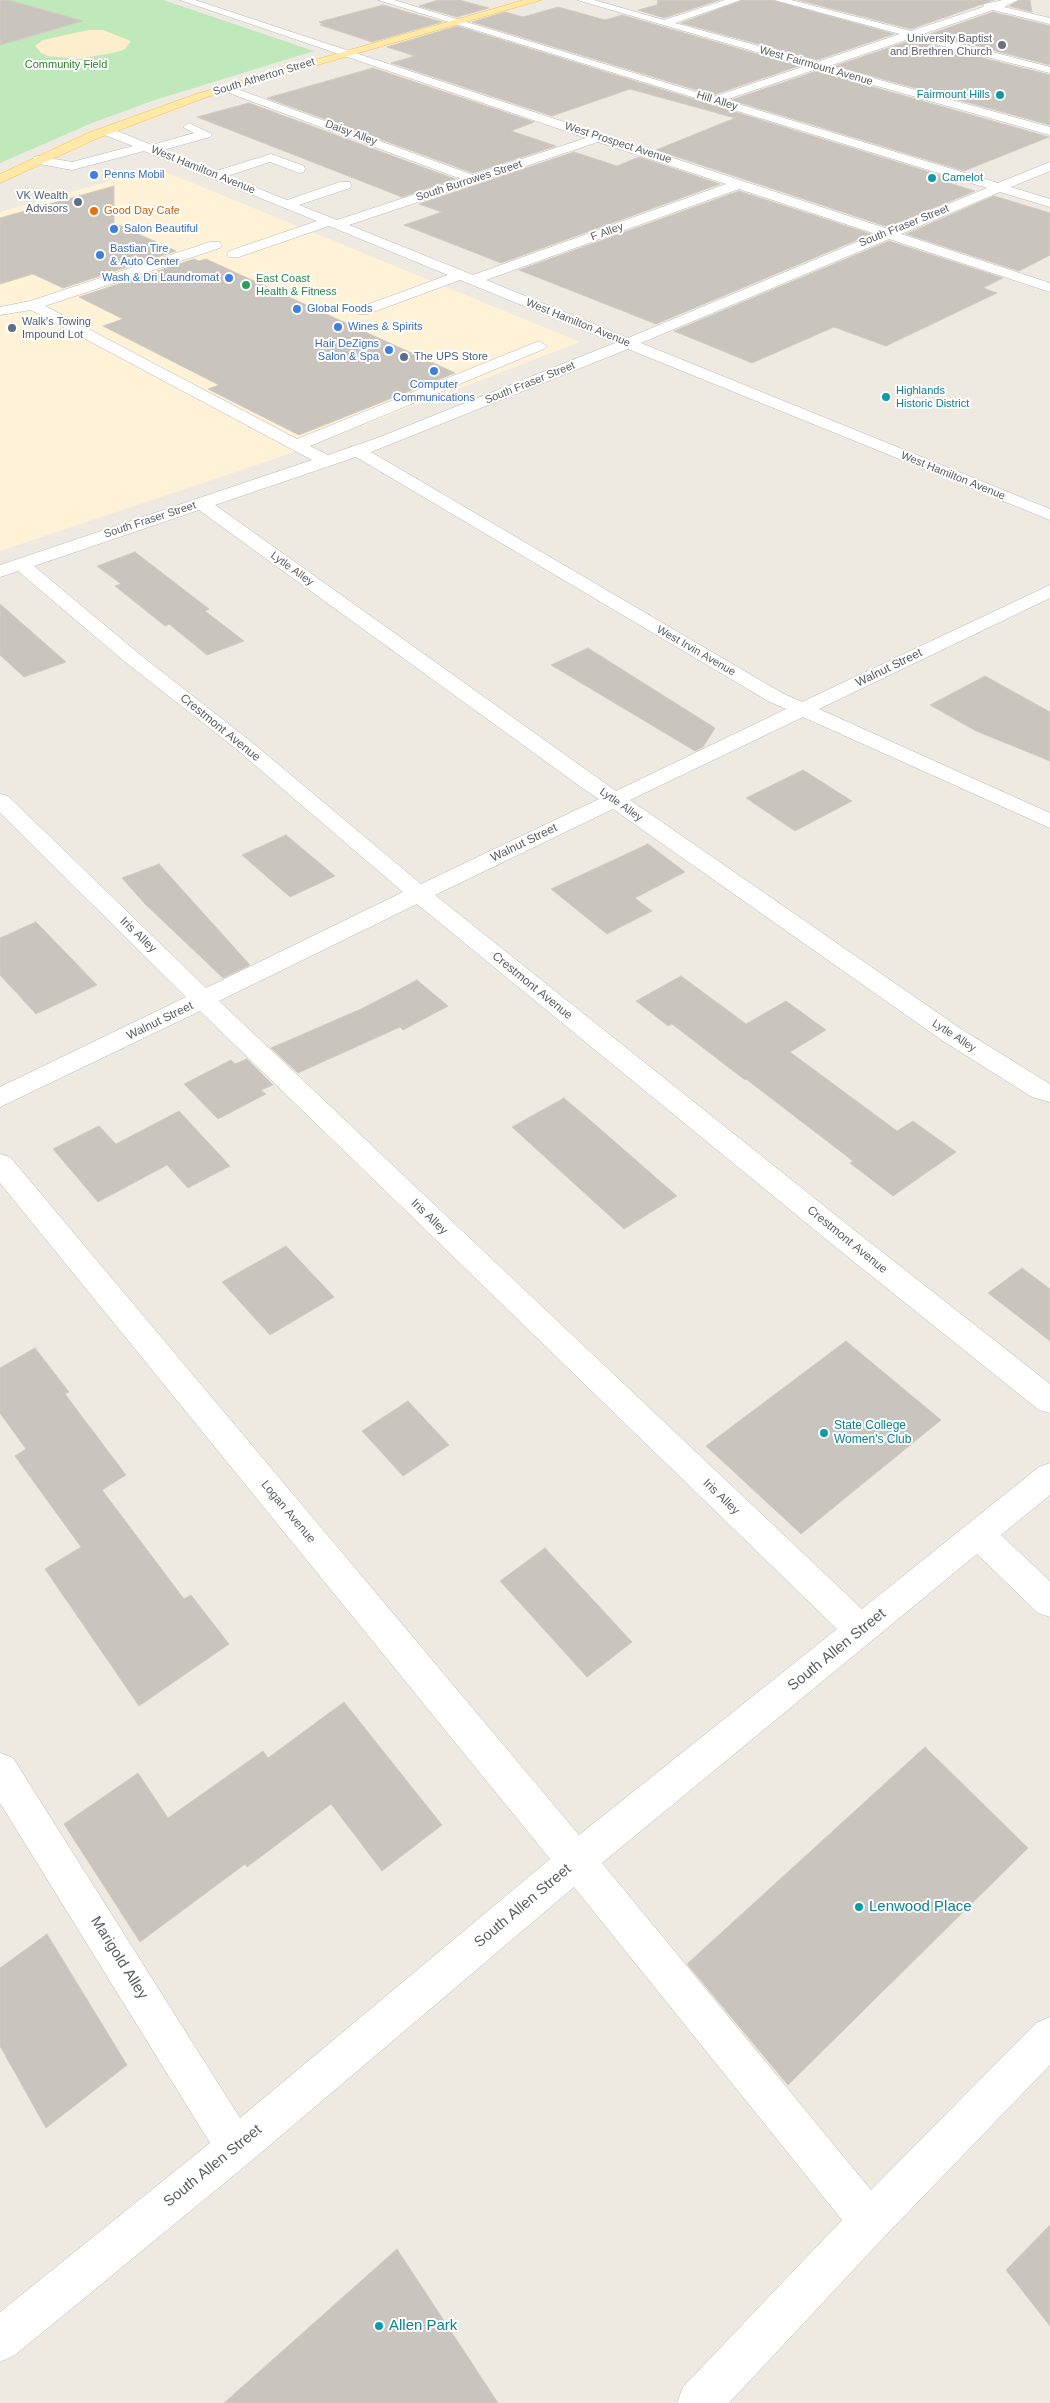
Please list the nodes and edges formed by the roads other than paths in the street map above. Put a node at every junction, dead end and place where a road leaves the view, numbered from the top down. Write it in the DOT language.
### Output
graph roads {
  1 [pos="185,0"];
  2 [pos="383,0"];
  3 [pos="536,0"];
  4 [pos="582,0"];
  5 [pos="736,0"];
  6 [pos="779,0"];
  7 [pos="1013,0"];
  8 [pos="971,2"];
  9 [pos="992,7"];
  10 [pos="1050,21"];
  11 [pos="455,22"];
  12 [pos="664,22"];
  13 [pos="911,34"];
  14 [pos="346,53"];
  15 [pos="1050,61"];
  16 [pos="816,66"];
  17 [pos="1035,66"];
  18 [pos="1050,70"];
  19 [pos="225,88"];
  20 [pos="715,100"];
  21 [pos="189,127"];
  22 [pos="106,131"];
  23 [pos="1050,131"];
  24 [pos="600,137"];
  25 [pos="148,148"];
  26 [pos="249,149"];
  27 [pos="271,158"];
  28 [pos="38,160"];
  29 [pos="1050,166"];
  30 [pos="299,169"];
  31 [pos="216,175"];
  32 [pos="0,179"];
  33 [pos="476,180"];
  34 [pos="739,184"];
  35 [pos="344,185"];
  36 [pos="999,188"];
  37 [pos="1050,203"];
  38 [pos="287,204"];
  39 [pos="335,223"];
  40 [pos="887,233"];
  41 [pos="215,245"];
  42 [pos="234,254"];
  43 [pos="468,277"];
  44 [pos="1050,288"];
  45 [pos="33,304"];
  46 [pos="0,310"];
  47 [pos="363,311"];
  48 [pos="628,343"];
  49 [pos="539,346"];
  50 [pos="298,445"];
  51 [pos="358,451"];
  52 [pos="326,462"];
  53 [pos="201,503"];
  54 [pos="1050,515"];
  55 [pos="10,567"];
  56 [pos="1050,591"];
  57 [pos="800,710"];
  58 [pos="613,799"];
  59 [pos="0,801"];
  60 [pos="1050,821"];
  61 [pos="419,894"];
  62 [pos="204,1000"];
  63 [pos="1050,1093"];
  64 [pos="0,1098"];
  65 [pos="0,1164"];
  66 [pos="1050,1401"];
  67 [pos="1050,1476"];
  68 [pos="978,1535"];
  69 [pos="1050,1602"];
  70 [pos="860,1630"];
  71 [pos="0,1770"];
  72 [pos="576,1861"];
  73 [pos="1050,2037"];
  74 [pos="236,2148"];
  75 [pos="870,2221"];
  76 [pos="0,2340"];
  77 [pos="699,2403"];
  1 -- 14 [label="street, West Prospect Avenue"];
  2 -- 11 [label="street, Hill Alley"];
  3 -- 11 [label="main road, South Atherton Street"];
  4 -- 12 [label="street, West Fairmount Avenue"];
  5 -- 12 [label="street"];
  6 -- 13 [label="street"];
  7 -- 9 [label="street"];
  8 -- 9 [label="street"];
  9 -- 10 [label="street"];
  9 -- 13 [label="street"];
  11 -- 14 [label="main road, South Atherton Street"];
  11 -- 20 [label="street, Hill Alley"];
  12 -- 16 [label="street, West Fairmount Avenue"];
  13 -- 16 [label="street"];
  13 -- 17 [label="street"];
  14 -- 19 [label="main road, South Atherton Street"];
  14 -- 24 [label="street, West Prospect Avenue"];
  15 -- 17 [label="street"];
  16 -- 20 [label="street"];
  16 -- 23 [label="street, West Fairmount Avenue"];
  17 -- 18 [label="street"];
  19 -- 22 [label="main road, South Atherton Street"];
  19 -- 33 [label="street, Daisy Alley"];
  20 -- 36 [label="street, Hill Alley"];
  21 -- 25 [label="street"];
  22 -- 25 [label="street, West Hamilton Avenue"];
  22 -- 28 [label="main road, South Atherton Street"];
  24 -- 33 [label="street, South Burrowes Street"];
  24 -- 34 [label="street, West Prospect Avenue"];
  25 -- 28 [label="street"];
  25 -- 31 [label="street, West Hamilton Avenue"];
  26 -- 27 [label="street"];
  27 -- 30 [label="street"];
  27 -- 31 [label="street"];
  28 -- 32 [label="main road, South Atherton Street"];
  29 -- 36 [label="street, South Fraser Street"];
  31 -- 38 [label="street, West Hamilton Avenue"];
  33 -- 39 [label="street, South Burrowes Street"];
  34 -- 40 [label="street, West Prospect Avenue"];
  34 -- 43 [label="street, F Alley"];
  35 -- 38 [label="street"];
  36 -- 37 [label="street, Hill Alley"];
  36 -- 40 [label="street, South Fraser Street"];
  38 -- 39 [label="street, West Hamilton Avenue"];
  39 -- 42 [label="street, South Burrowes Street"];
  39 -- 43 [label="street, West Hamilton Avenue"];
  40 -- 44 [label="street, West Prospect Avenue"];
  40 -- 48 [label="street, South Fraser Street"];
  41 -- 45 [label="street"];
  43 -- 47 [label="street, F Alley"];
  43 -- 48 [label="street, West Hamilton Avenue"];
  45 -- 46 [label="street"];
  45 -- 50 [label="street"];
  48 -- 51 [label="street, South Fraser Street"];
  48 -- 54 [label="street, West Hamilton Avenue"];
  49 -- 50 [label="street"];
  50 -- 52 [label="street"];
  51 -- 52 [label="street, South Fraser Street"];
  51 -- 57 [label="street, West Irvin Avenue"];
  52 -- 53 [label="street, South Fraser Street"];
  53 -- 55 [label="street, South Fraser Street"];
  53 -- 58 [label="street, Lytle Alley"];
  55 -- 61 [label="street, Crestmont Avenue"];
  56 -- 57 [label="street, Walnut Street"];
  57 -- 58 [label="street, Walnut Street"];
  57 -- 60 [label="street, West Irvin Avenue"];
  58 -- 61 [label="street, Walnut Street"];
  58 -- 63 [label="street, Lytle Alley"];
  59 -- 62 [label="street, Iris Alley"];
  61 -- 62 [label="street, Walnut Street"];
  61 -- 66 [label="street, Crestmont Avenue"];
  62 -- 64 [label="street, Walnut Street"];
  62 -- 70 [label="street, Iris Alley"];
  65 -- 72 [label="street, Logan Avenue"];
  67 -- 68 [label="street, South Allen Street"];
  68 -- 69 [label="street"];
  68 -- 70 [label="street, South Allen Street"];
  70 -- 72 [label="street, South Allen Street"];
  71 -- 74 [label="street, Marigold Alley"];
  72 -- 74 [label="street, South Allen Street"];
  72 -- 75 [label="street, Logan Avenue"];
  73 -- 75 [label="street"];
  74 -- 76 [label="street, South Allen Street"];
  75 -- 77 [label="street"];
}
